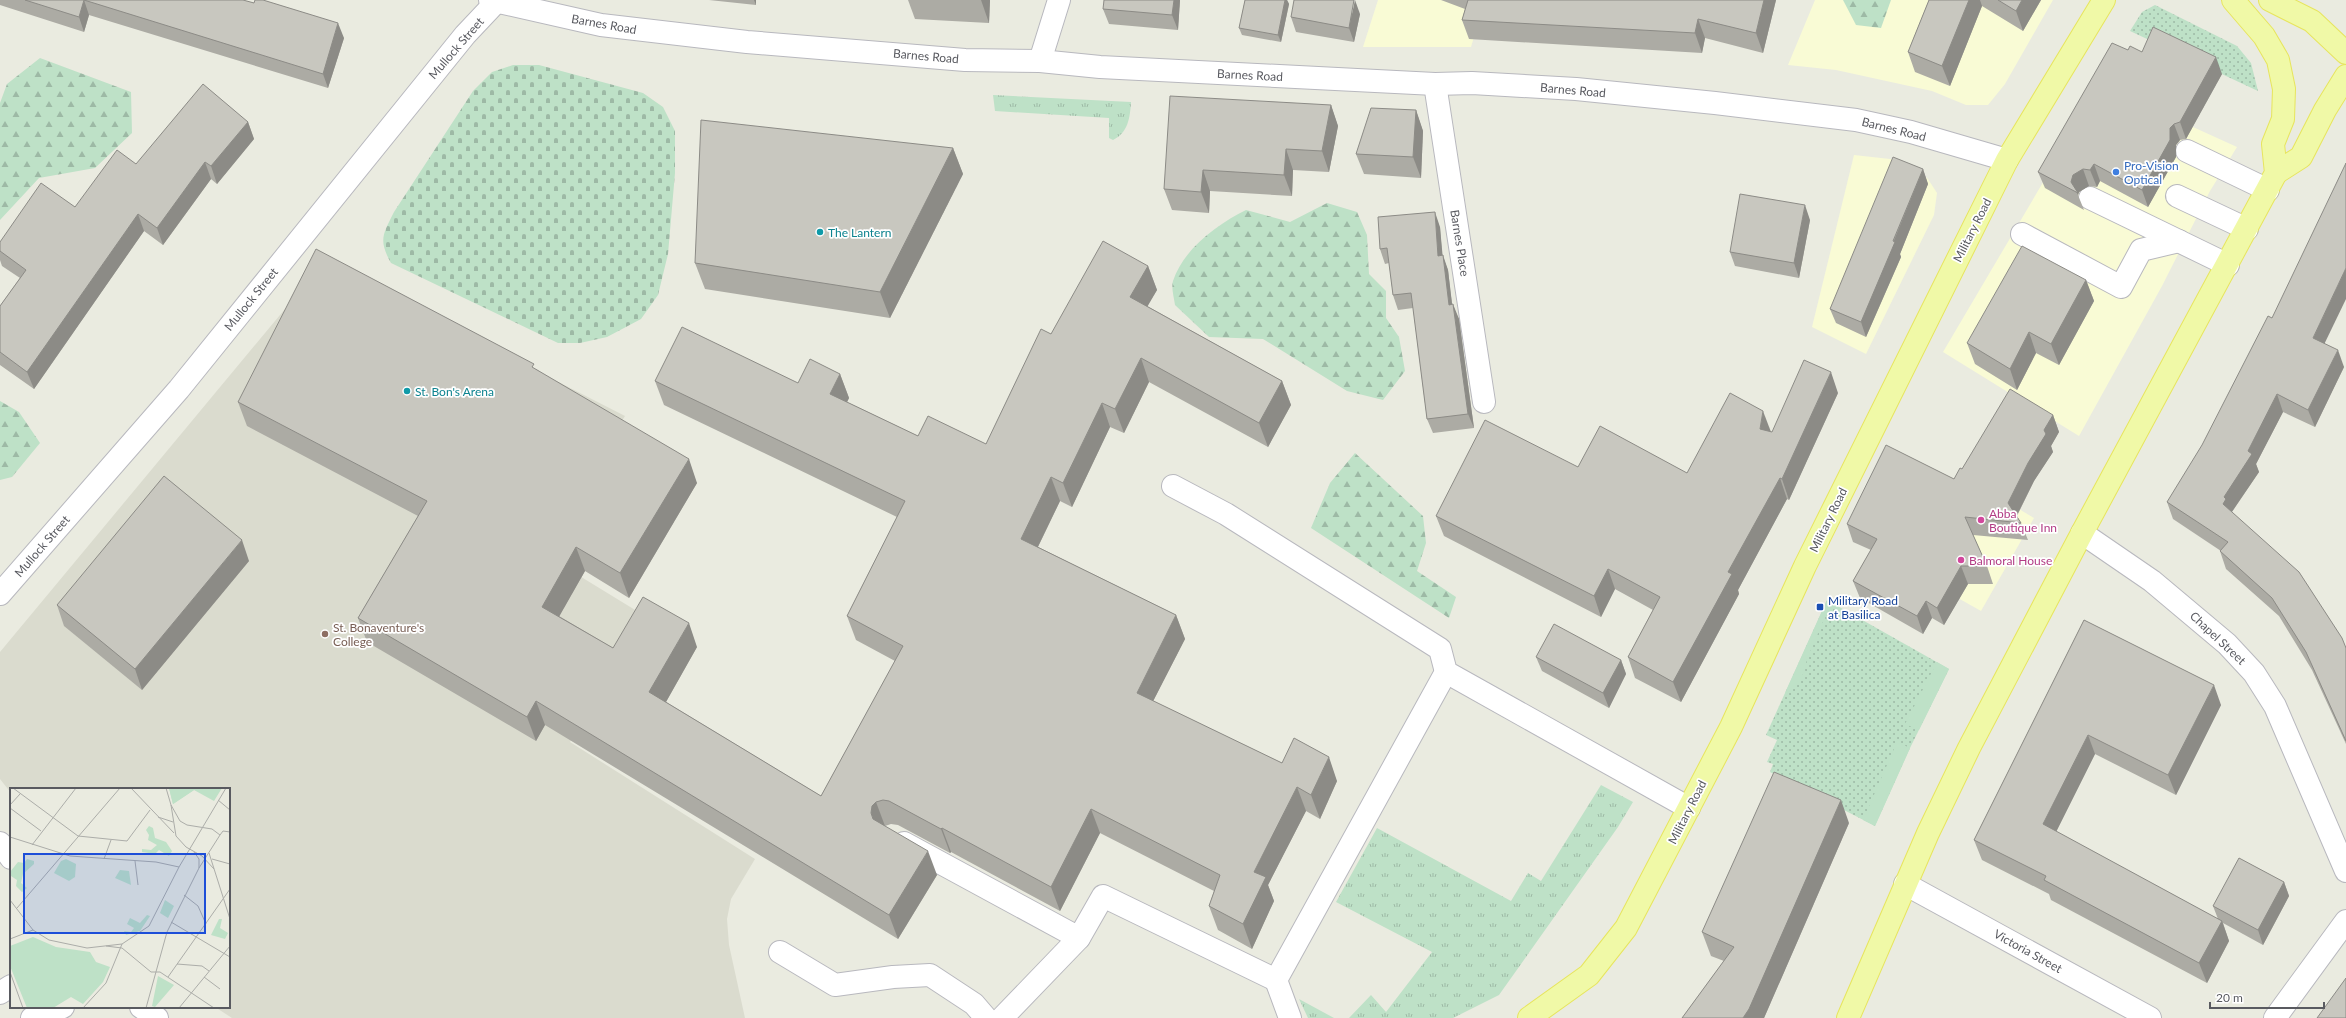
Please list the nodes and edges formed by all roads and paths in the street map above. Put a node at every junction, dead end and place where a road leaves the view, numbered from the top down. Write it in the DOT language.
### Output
graph roads {
  1 [pos="1059,0"];
  2 [pos="2104,0"];
  3 [pos="2233,0"];
  4 [pos="2270,0"];
  5 [pos="495,1"];
  6 [pos="2346,53"];
  7 [pos="1040,62"];
  8 [pos="2346,76"];
  9 [pos="1435,84"];
  10 [pos="2187,151"];
  11 [pos="2007,160"];
  12 [pos="2272,182"];
  13 [pos="2177,196"];
  14 [pos="2090,198"];
  15 [pos="2247,229"];
  16 [pos="2022,234"];
  17 [pos="2180,241"];
  18 [pos="2228,265"];
  19 [pos="1484,402"];
  20 [pos="1173,486"];
  21 [pos="2082,533"];
  22 [pos="0,594"];
  23 [pos="1446,672"];
  24 [pos="1689,808"];
  25 [pos="892,836"];
  26 [pos="0,843"];
  27 [pos="10,857"];
  28 [pos="2346,871"];
  29 [pos="1905,884"];
  30 [pos="2346,921"];
  31 [pos="1080,938"];
  32 [pos="780,952"];
  33 [pos="1276,980"];
  34 [pos="10,987"];
  35 [pos="0,993"];
  36 [pos="60,1008"];
  37 [pos="142,1008"];
  38 [pos="32,1018"];
  39 [pos="156,1018"];
  40 [pos="986,1018"];
  41 [pos="1002,1018"];
  42 [pos="1290,1018"];
  43 [pos="1529,1018"];
  44 [pos="1848,1018"];
  45 [pos="2150,1018"];
  46 [pos="2275,1018"];
  1 -- 7 [label="street"];
  2 -- 11 [label="main road, Military Road"];
  3 -- 12 [label="main road"];
  4 -- 6 [label="main road"];
  5 -- 7 [label="street, Barnes Road"];
  5 -- 22 [label="street, Mullock Street"];
  7 -- 9 [label="street, Barnes Road"];
  8 -- 12 [label="main road"];
  9 -- 11 [label="street, Barnes Road"];
  9 -- 19 [label="street, Barnes Place"];
  10 -- 12 [label="street"];
  11 -- 24 [label="main road, Military Road"];
  12 -- 15 [label="main road"];
  13 -- 15 [label="street"];
  14 -- 17 [label="street"];
  15 -- 18 [label="main road"];
  16 -- 17 [label="street"];
  17 -- 18 [label="street"];
  18 -- 21 [label="main road"];
  20 -- 23 [label="street"];
  21 -- 28 [label="street, Chapel Street"];
  21 -- 29 [label="main road"];
  23 -- 24 [label="street"];
  23 -- 33 [label="street"];
  24 -- 43 [label="main road, Military Road"];
  25 -- 31 [label="street"];
  26 -- 27 [label="street"];
  29 -- 44 [label="main road"];
  29 -- 45 [label="street, Victoria Street"];
  30 -- 46 [label="street"];
  31 -- 33 [label="street"];
  31 -- 41 [label="street"];
  32 -- 40 [label="street"];
  33 -- 42 [label="street"];
  34 -- 35 [label="street"];
  36 -- 38 [label="street"];
  37 -- 39 [label="street"];
}
